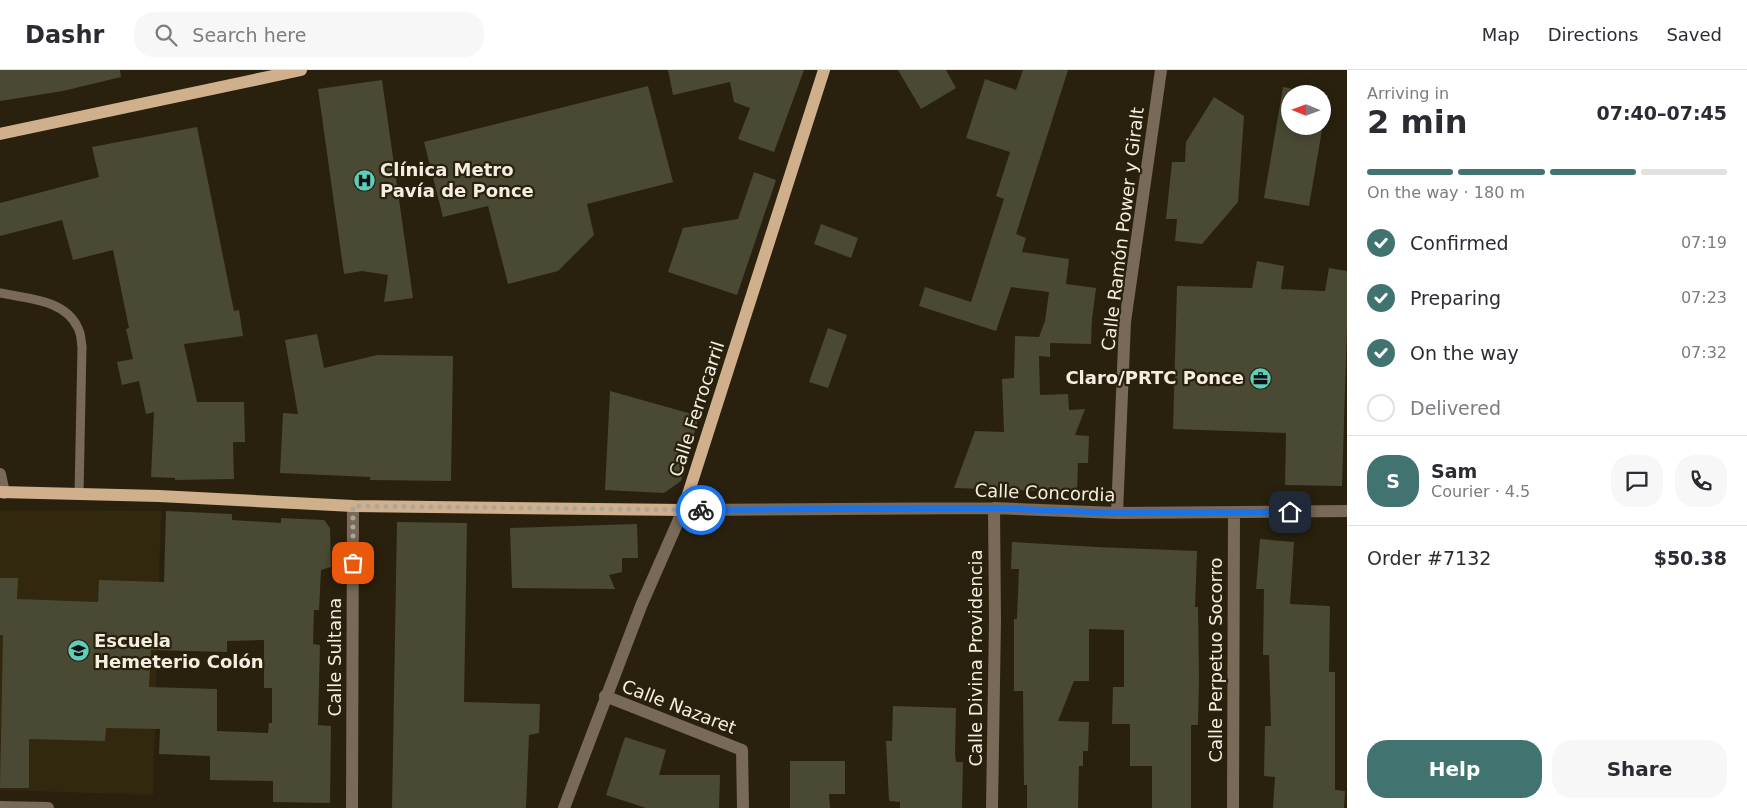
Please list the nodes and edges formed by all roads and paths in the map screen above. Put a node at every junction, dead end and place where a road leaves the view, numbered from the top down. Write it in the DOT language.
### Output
graph roads {
  1 [pos="301,70"];
  2 [pos="824,70"];
  3 [pos="1161,70"];
  4 [pos="0,134"];
  5 [pos="0,293"];
  6 [pos="0,474"];
  7 [pos="2,492"];
  8 [pos="79,494"];
  9 [pos="353,506"];
  10 [pos="994,508"];
  11 [pos="682,510"];
  12 [pos="1347,511"];
  13 [pos="1234,512"];
  14 [pos="1117,513"];
  15 [pos="606,696"];
  16 [pos="0,807"];
  17 [pos="48,808"];
  18 [pos="352,808"];
  19 [pos="564,808"];
  20 [pos="743,808"];
  21 [pos="992,808"];
  22 [pos="1233,808"];
  1 -- 4 [label="main road"];
  2 -- 11 [label="main road, Calle Ferrocarril"];
  3 -- 14 [label="street, Calle Ramón Power y Giralt"];
  5 -- 8 [label="lane"];
  6 -- 7 [label="street"];
  7 -- 8 [label="main road"];
  8 -- 9 [label="main road"];
  9 -- 11 [label="main road"];
  9 -- 18 [label="street, Calle Sultana"];
  10 -- 11 [label="street, Calle Concordia"];
  10 -- 14 [label="street, Calle Concordia"];
  10 -- 21 [label="street, Calle Divina Providencia"];
  11 -- 15 [label="street, Calle Ferrocarril"];
  12 -- 13 [label="street, Calle Concordia"];
  13 -- 14 [label="street, Calle Concordia"];
  13 -- 22 [label="street, Calle Perpetuo Socorro"];
  15 -- 19 [label="street, Calle Ferrocarril"];
  15 -- 20 [label="street, Calle Nazaret"];
  16 -- 17 [label="street"];
}
